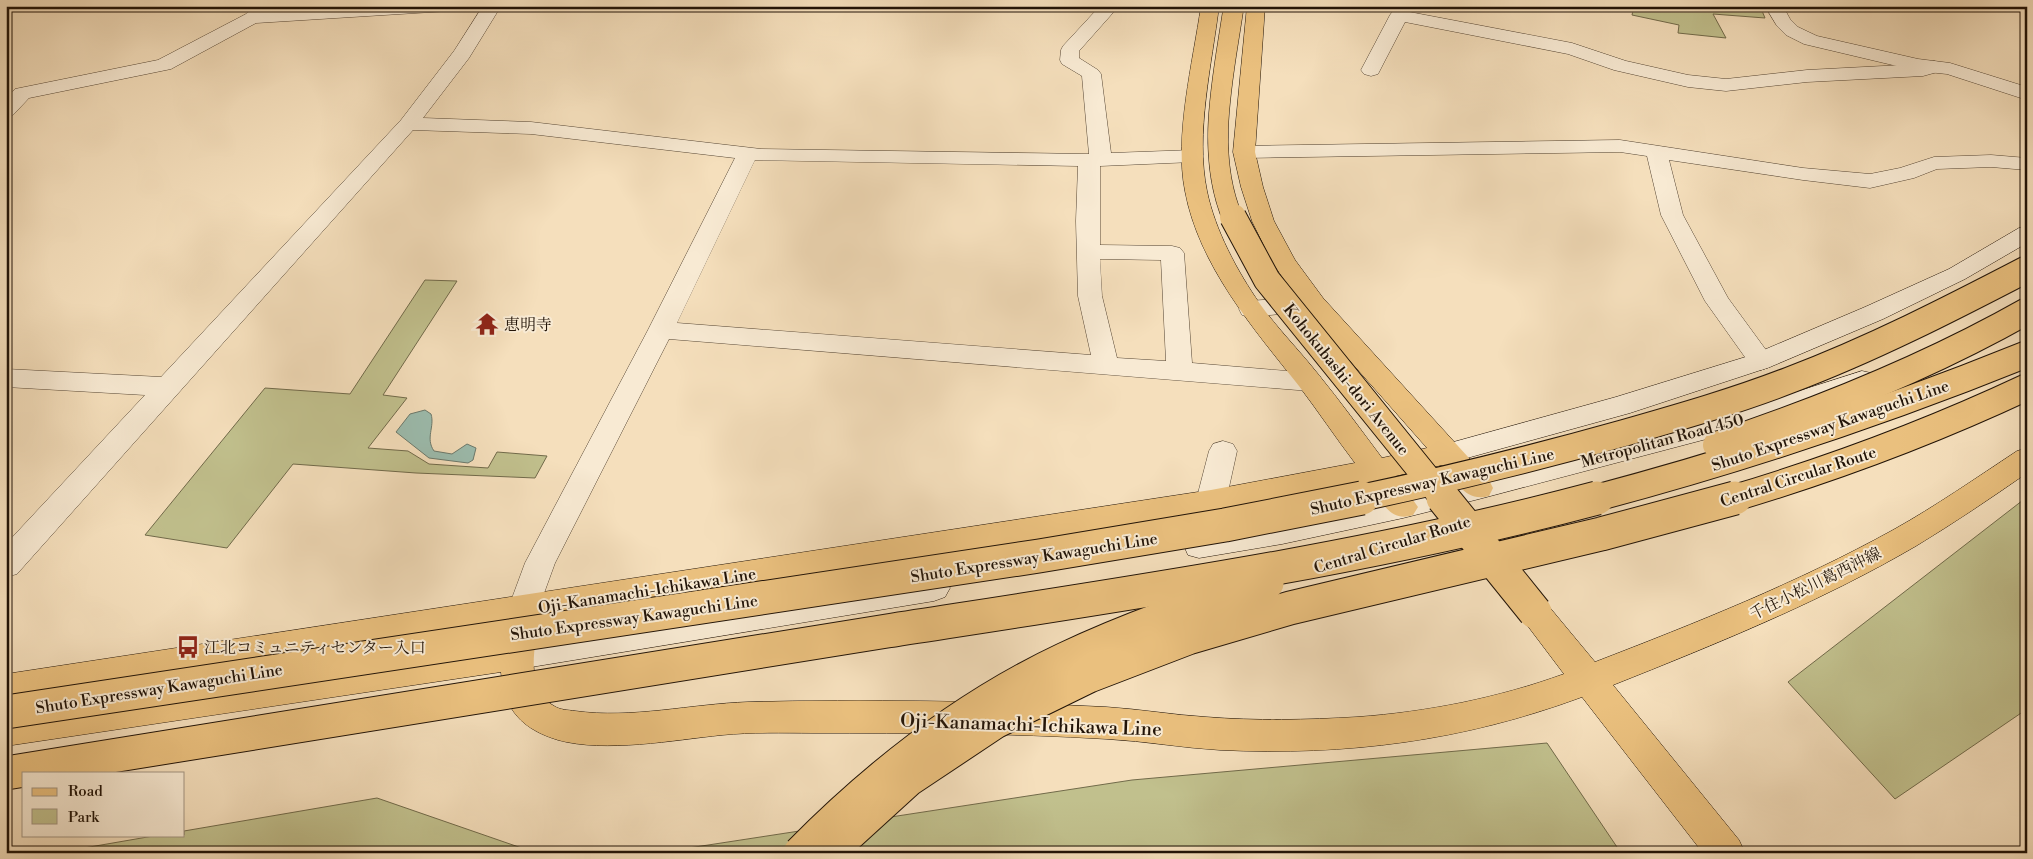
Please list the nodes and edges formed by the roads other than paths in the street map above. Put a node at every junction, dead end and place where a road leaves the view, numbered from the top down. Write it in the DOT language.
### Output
graph roads {
  1 [pos="268,6"];
  2 [pos="448,6"];
  3 [pos="492,6"];
  4 [pos="1110,6"];
  5 [pos="1774,6"];
  6 [pos="1233,8"];
  7 [pos="1448,15"];
  8 [pos="252,18"];
  9 [pos="1934,67"];
  10 [pos="1371,70"];
  11 [pos="14,93"];
  12 [pos="2027,94"];
  13 [pos="6,111"];
  14 [pos="408,124"];
  15 [pos="1244,152"];
  16 [pos="748,153"];
  17 [pos="1657,153"];
  18 [pos="1193,156"];
  19 [pos="1095,159"];
  20 [pos="2027,164"];
  21 [pos="2027,233"];
  22 [pos="1088,252"];
  23 [pos="2027,268"];
  24 [pos="1314,304"];
  25 [pos="1251,309"];
  26 [pos="2027,311"];
  27 [pos="2027,324"];
  28 [pos="661,330"];
  29 [pos="2027,354"];
  30 [pos="1762,361"];
  31 [pos="1106,365"];
  32 [pos="1180,371"];
  33 [pos="6,378"];
  34 [pos="1310,382"];
  35 [pos="169,387"];
  36 [pos="2027,387"];
  37 [pos="1223,451"];
  38 [pos="1450,453"];
  39 [pos="2027,458"];
  40 [pos="1377,470"];
  41 [pos="1479,488"];
  42 [pos="1211,501"];
  43 [pos="1403,507"];
  44 [pos="6,565"];
  45 [pos="524,609"];
  46 [pos="519,655"];
  47 [pos="1588,680"];
  48 [pos="6,689"];
  49 [pos="6,712"];
  50 [pos="6,730"];
  51 [pos="6,773"];
  52 [pos="800,853"];
  53 [pos="828,853"];
  54 [pos="1726,853"];
  1 -- 8 [label="street"];
  2 -- 8 [label="street"];
  3 -- 14 [label="street"];
  4 -- 19 [label="street"];
  5 -- 9 [label="street"];
  6 -- 15 [label="main road"];
  6 -- 18 [label="main road"];
  6 -- 47 [label="main road, Kohokubashi-dori Avenue, bridge"];
  7 -- 9 [label="street"];
  7 -- 10 [label="street"];
  8 -- 11 [label="street"];
  9 -- 12 [label="street"];
  11 -- 13 [label="street"];
  14 -- 16 [label="street"];
  14 -- 35 [label="street"];
  15 -- 17 [label="street"];
  15 -- 24 [label="main road"];
  16 -- 19 [label="street"];
  16 -- 28 [label="street"];
  17 -- 20 [label="street"];
  17 -- 30 [label="street"];
  18 -- 19 [label="street"];
  18 -- 25 [label="main road"];
  19 -- 22 [label="street"];
  21 -- 30 [label="street"];
  22 -- 31 [label="street"];
  22 -- 32 [label="street"];
  23 -- 49 [label="main road, Shuto Expressway Kawaguchi Line, bridge"];
  24 -- 25 [label="street"];
  24 -- 38 [label="main road"];
  25 -- 34 [label="main road"];
  26 -- 52 [label="main road, Central Circular Route, bridge"];
  27 -- 41 [label="street, Metropolitan Road 450"];
  28 -- 31 [label="street"];
  28 -- 45 [label="street"];
  29 -- 51 [label="main road, Shuto Expressway Kawaguchi Line, bridge"];
  30 -- 38 [label="street"];
  31 -- 32 [label="street"];
  32 -- 34 [label="street"];
  33 -- 35 [label="street"];
  34 -- 40 [label="main road"];
  35 -- 44 [label="street"];
  36 -- 53 [label="main road, Central Circular Route, bridge"];
  37 -- 42 [label="street"];
  38 -- 40 [label="main road, Oji-Kanamachi-Ichikawa Line"];
  38 -- 41 [label="main road"];
  39 -- 47 [label="main road, 千住小松川葛西沖線"];
  40 -- 42 [label="main road, Oji-Kanamachi-Ichikawa Line"];
  40 -- 43 [label="main road"];
  41 -- 43 [label="street, Metropolitan Road 450"];
  42 -- 45 [label="main road, Oji-Kanamachi-Ichikawa Line"];
  43 -- 46 [label="street, Metropolitan Road 450"];
  45 -- 46 [label="main road, Oji-Kanamachi-Ichikawa Line"];
  45 -- 48 [label="main road, Oji-Kanamachi-Ichikawa Line"];
  46 -- 47 [label="main road, Oji-Kanamachi-Ichikawa Line"];
  46 -- 50 [label="main road"];
  47 -- 54 [label="main road, Kohokubashi-dori Avenue"];
}
